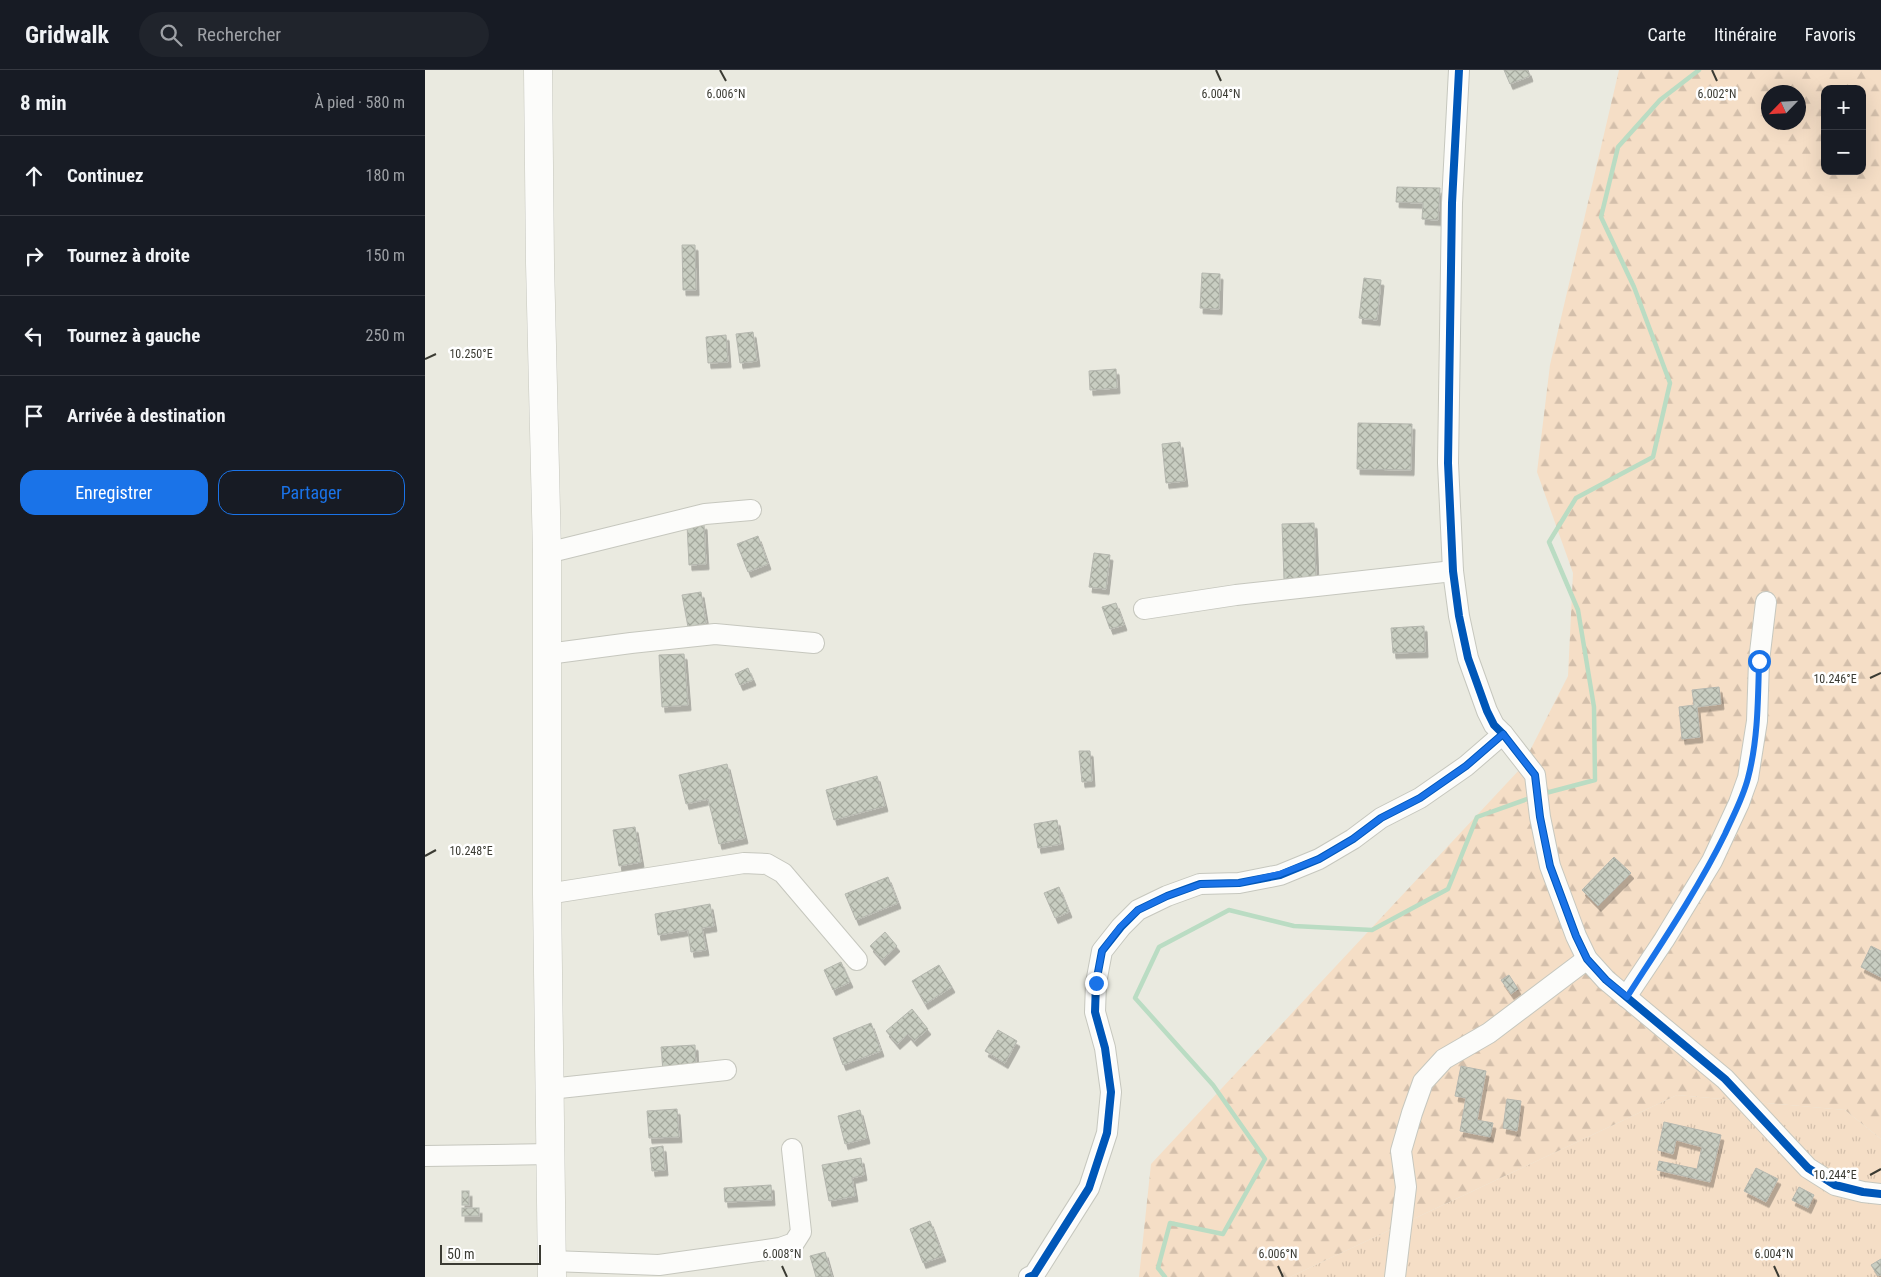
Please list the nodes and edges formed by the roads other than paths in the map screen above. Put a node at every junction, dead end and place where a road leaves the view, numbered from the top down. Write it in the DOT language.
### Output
graph roads {
  1 [pos="538,70"];
  2 [pos="1459,70"];
  3 [pos="751,510"];
  4 [pos="547,553"];
  5 [pos="1453,571"];
  6 [pos="1766,602"];
  7 [pos="1143,609"];
  8 [pos="814,643"];
  9 [pos="548,654"];
  10 [pos="1503,734"];
  11 [pos="547,894"];
  12 [pos="1587,959"];
  13 [pos="857,960"];
  14 [pos="1627,997"];
  15 [pos="726,1070"];
  16 [pos="550,1089"];
  17 [pos="792,1149"];
  18 [pos="551,1154"];
  19 [pos="425,1156"];
  20 [pos="1881,1194"];
  21 [pos="552,1269"];
  22 [pos="1029,1277"];
  23 [pos="1395,1277"];
  1 -- 4 [label="highway"];
  2 -- 5 [label="street"];
  3 -- 4 [label="street"];
  4 -- 9 [label="highway"];
  5 -- 7 [label="street"];
  5 -- 10 [label="street"];
  6 -- 14 [label="street"];
  8 -- 9 [label="street"];
  9 -- 11 [label="highway"];
  10 -- 12 [label="street"];
  10 -- 22 [label="street"];
  11 -- 13 [label="street"];
  11 -- 16 [label="highway"];
  12 -- 14 [label="street"];
  12 -- 23 [label="street"];
  14 -- 20 [label="street"];
  15 -- 16 [label="street"];
  16 -- 18 [label="highway"];
  17 -- 21 [label="street"];
  18 -- 19 [label="street"];
  18 -- 21 [label="highway"];
}
